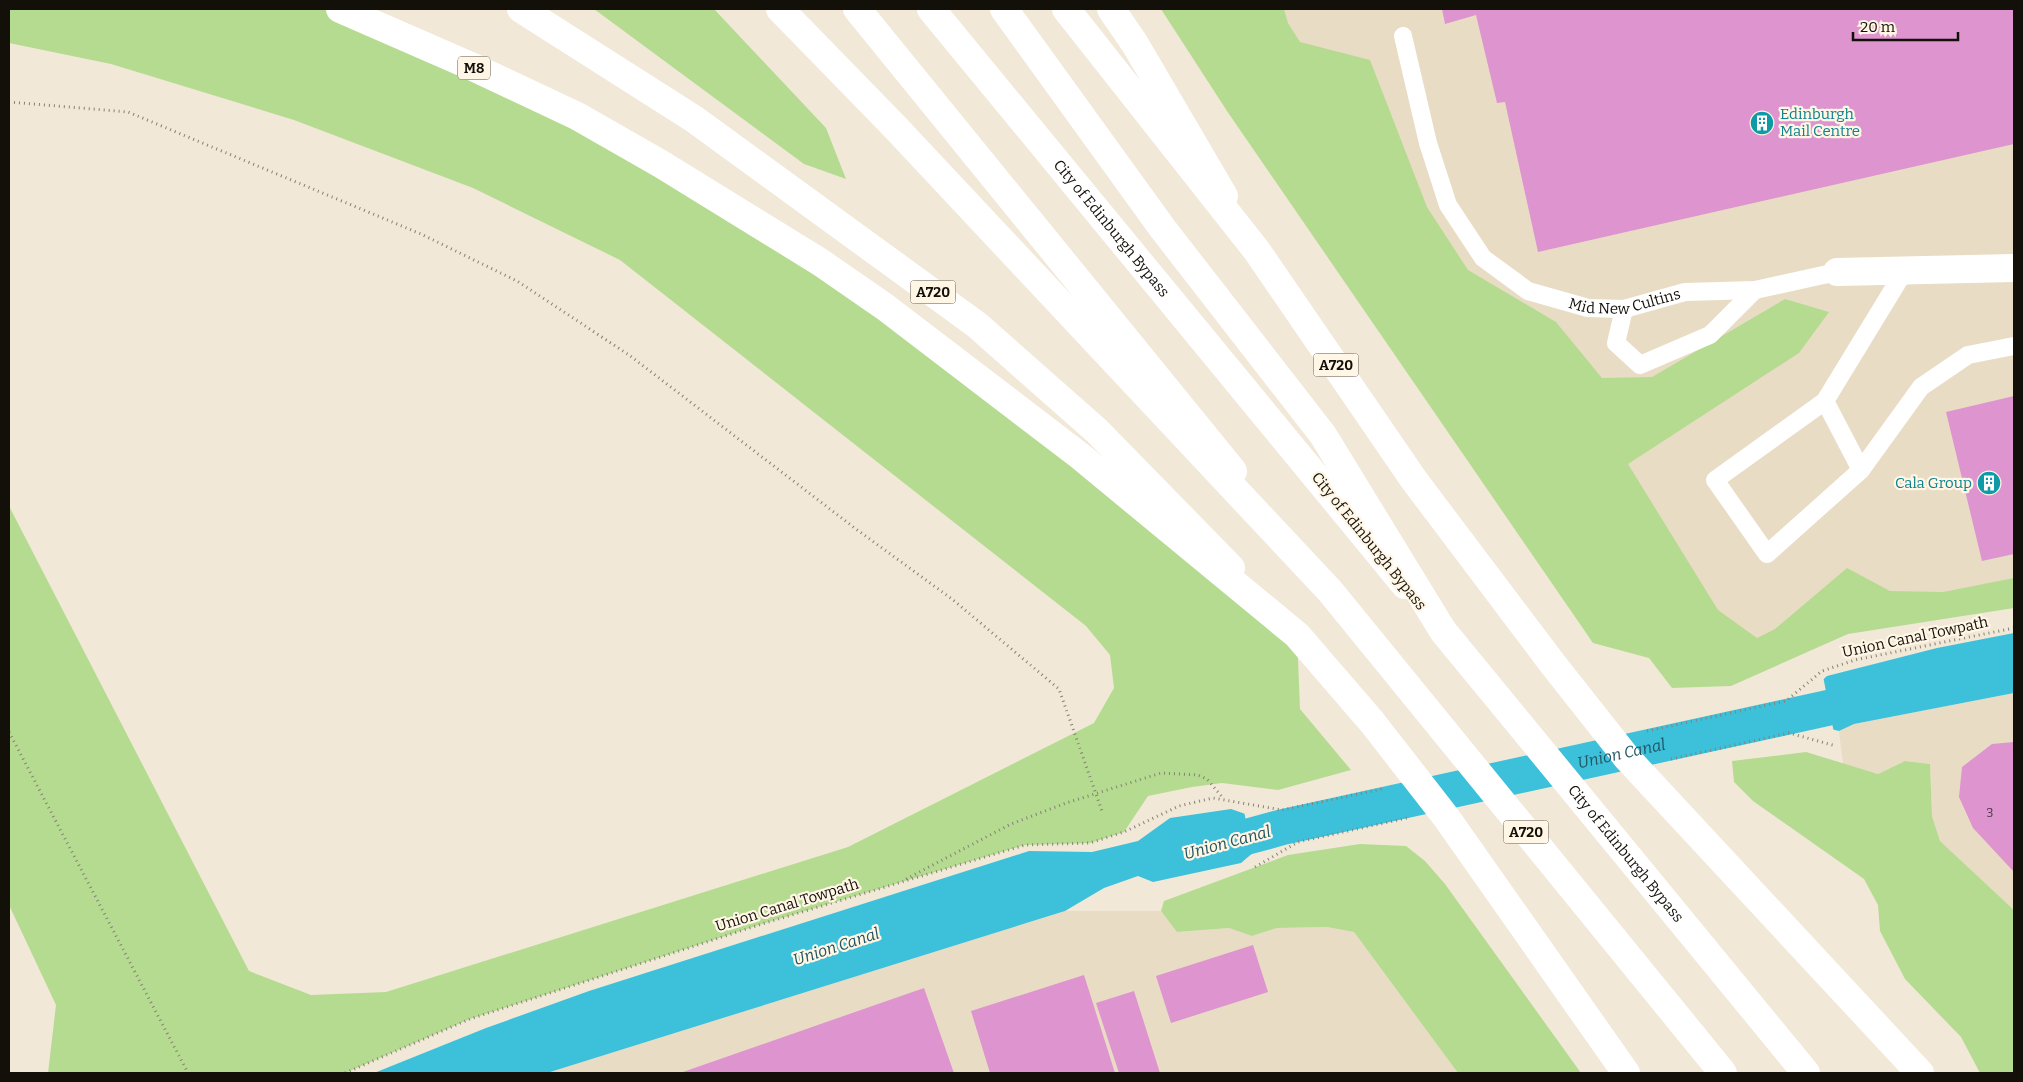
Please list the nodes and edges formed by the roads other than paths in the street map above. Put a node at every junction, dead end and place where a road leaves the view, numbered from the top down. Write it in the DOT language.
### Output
graph roads {
  1 [pos="340,9"];
  2 [pos="521,9"];
  3 [pos="780,9"];
  4 [pos="858,9"];
  5 [pos="931,9"];
  6 [pos="1004,9"];
  7 [pos="1066,9"];
  8 [pos="1111,9"];
  9 [pos="1402,36"];
  10 [pos="1257,251"];
  11 [pos="2014,268"];
  12 [pos="1905,270"];
  13 [pos="1837,272"];
  14 [pos="1755,290"];
  15 [pos="1624,309"];
  16 [pos="2014,346"];
  17 [pos="1825,401"];
  18 [pos="1861,470"];
  19 [pos="1330,591"];
  20 [pos="1443,631"];
  21 [pos="1297,635"];
  22 [pos="1626,1073"];
  23 [pos="1723,1073"];
  24 [pos="1806,1073"];
  25 [pos="1920,1073"];
  1 -- 21 [label="main road, M8"];
  2 -- 21 [label="main road, A720"];
  3 -- 19 [label="main road"];
  4 -- 19 [label="main road, A720"];
  5 -- 20 [label="main road, City of Edinburgh Bypass"];
  6 -- 20 [label="main road"];
  7 -- 10 [label="main road"];
  8 -- 10 [label="main road, A720"];
  9 -- 15 [label="lane, Mid New Cultins"];
  10 -- 25 [label="main road, A720"];
  11 -- 12 [label="main road, Mid New Cultins"];
  12 -- 13 [label="main road, Mid New Cultins"];
  12 -- 17 [label="lane"];
  13 -- 14 [label="lane, Mid New Cultins"];
  14 -- 15 [label="lane, Mid New Cultins"];
  14 -- 15 [label="lane"];
  16 -- 18 [label="lane"];
  17 -- 18 [label="lane"];
  17 -- 18 [label="lane"];
  19 -- 23 [label="main road, A720"];
  20 -- 24 [label="main road, City of Edinburgh Bypass"];
  21 -- 22 [label="main road, A720"];
}
